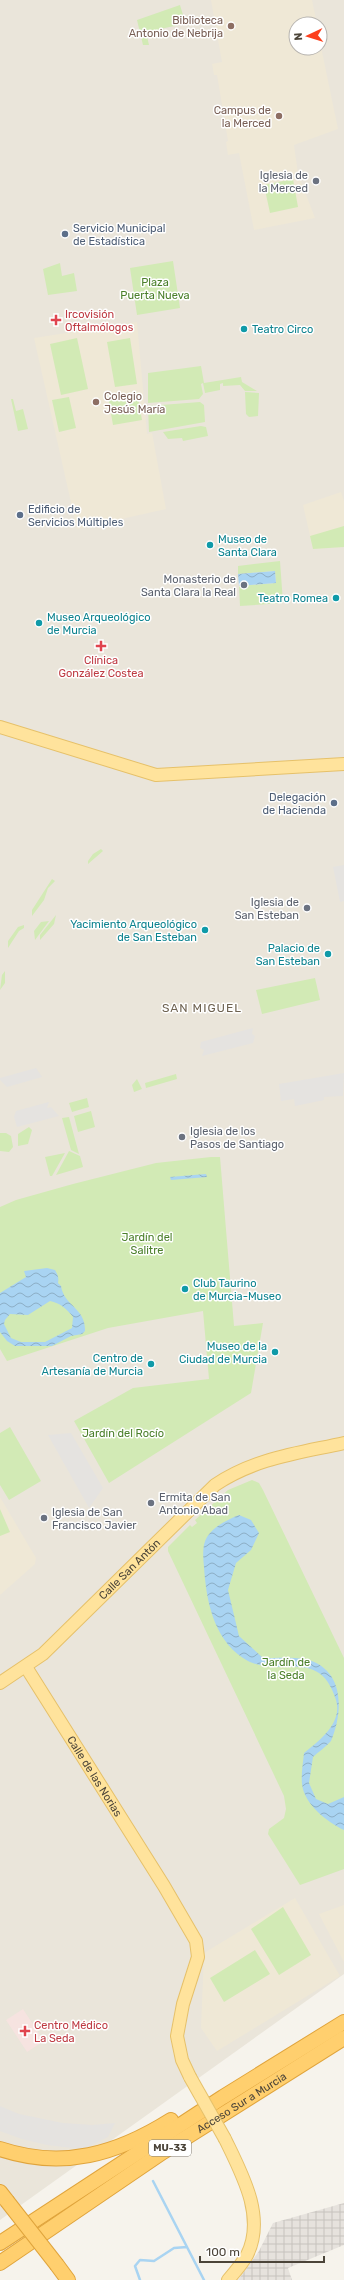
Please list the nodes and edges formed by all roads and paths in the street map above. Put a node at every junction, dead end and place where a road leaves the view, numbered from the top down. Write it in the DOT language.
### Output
graph roads {
  1 [pos="0,727"];
  2 [pos="344,764"];
  3 [pos="344,1443"];
  4 [pos="26,1666"];
  5 [pos="0,1683"];
  6 [pos="344,2022"];
  7 [pos="344,2038"];
  8 [pos="223,2097"];
  9 [pos="0,2149"];
  10 [pos="2,2202"];
  11 [pos="0,2243"];
  12 [pos="2,2264"];
  13 [pos="54,2271"];
  14 [pos="68,2280"];
  15 [pos="228,2280"];
  1 -- 2 [label="main road"];
  3 -- 4 [label="main road, Calle San Antón"];
  4 -- 5 [label="main road, Calle San Antón"];
  4 -- 15 [label="main road, Calle de las Norias, bridge"];
  6 -- 8 [label="highway, Acceso Sur a Murcia / MU-33"];
  7 -- 12 [label="highway, Acceso Sur a Murcia / MU-33"];
  8 -- 9 [label="highway"];
  8 -- 11 [label="highway, Acceso Sur a Murcia / MU-33"];
  10 -- 13 [label="highway"];
  13 -- 14 [label="highway"];
}
